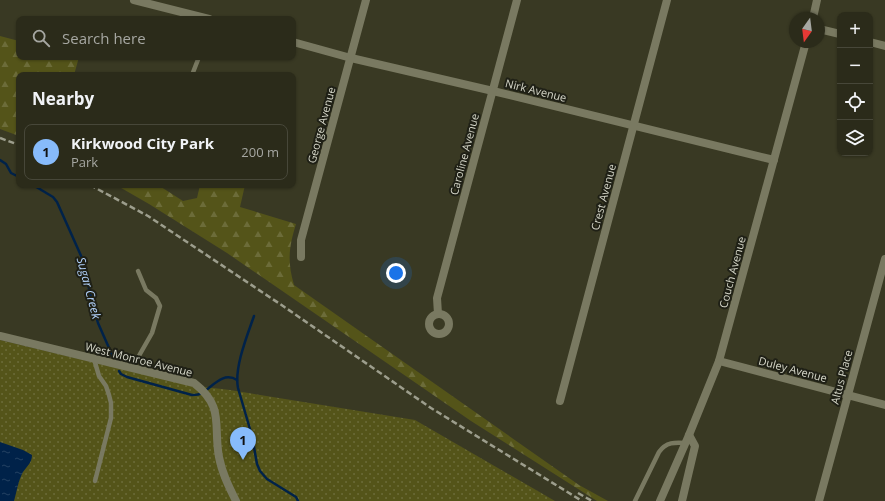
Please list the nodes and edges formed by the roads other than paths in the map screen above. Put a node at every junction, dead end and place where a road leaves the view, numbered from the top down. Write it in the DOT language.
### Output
graph roads {
  1 [pos="134,0"];
  2 [pos="366,0"];
  3 [pos="517,0"];
  4 [pos="667,0"];
  5 [pos="817,0"];
  6 [pos="814,12"];
  7 [pos="197,16"];
  8 [pos="825,30"];
  9 [pos="837,33"];
  10 [pos="296,43"];
  11 [pos="873,43"];
  12 [pos="885,46"];
  13 [pos="804,48"];
  14 [pos="351,58"];
  15 [pos="198,60"];
  16 [pos="193,72"];
  17 [pos="493,90"];
  18 [pos="633,126"];
  19 [pos="774,160"];
  20 [pos="301,257"];
  21 [pos="885,259"];
  22 [pos="138,271"];
  23 [pos="438,314"];
  24 [pos="0,336"];
  25 [pos="94,359"];
  26 [pos="719,361"];
  27 [pos="132,368"];
  28 [pos="847,395"];
  29 [pos="560,401"];
  30 [pos="885,405"];
  31 [pos="687,439"];
  32 [pos="95,481"];
  33 [pos="236,501"];
  34 [pos="634,501"];
  35 [pos="660,501"];
  36 [pos="682,501"];
  37 [pos="819,501"];
  1 -- 7 [label="street"];
  2 -- 14 [label="street, George Avenue"];
  3 -- 17 [label="street, Caroline Avenue"];
  4 -- 18 [label="street, Crest Avenue"];
  5 -- 6 [label="street"];
  8 -- 9 [label="street"];
  10 -- 14 [label="street, Nirk Avenue"];
  11 -- 12 [label="street"];
  13 -- 19 [label="street, Couch Avenue"];
  14 -- 17 [label="street, Nirk Avenue"];
  14 -- 20 [label="street, George Avenue"];
  15 -- 16 [label="lane"];
  17 -- 18 [label="street, Nirk Avenue"];
  17 -- 23 [label="street, Caroline Avenue"];
  18 -- 19 [label="street, Nirk Avenue"];
  18 -- 29 [label="street, Crest Avenue"];
  19 -- 26 [label="street, Couch Avenue"];
  21 -- 28 [label="street, Altus Place"];
  22 -- 27 [label="lane"];
  24 -- 25 [label="street, West Monroe Avenue"];
  25 -- 27 [label="street, West Monroe Avenue"];
  25 -- 32 [label="lane"];
  26 -- 28 [label="street, Duley Avenue"];
  26 -- 31 [label="street, Couch Avenue"];
  27 -- 33 [label="street, West Monroe Avenue"];
  28 -- 30 [label="street, Duley Avenue"];
  28 -- 37 [label="street, Altus Place"];
  31 -- 34 [label="lane"];
  31 -- 35 [label="street, Couch Avenue"];
  31 -- 36 [label="street"];
}
